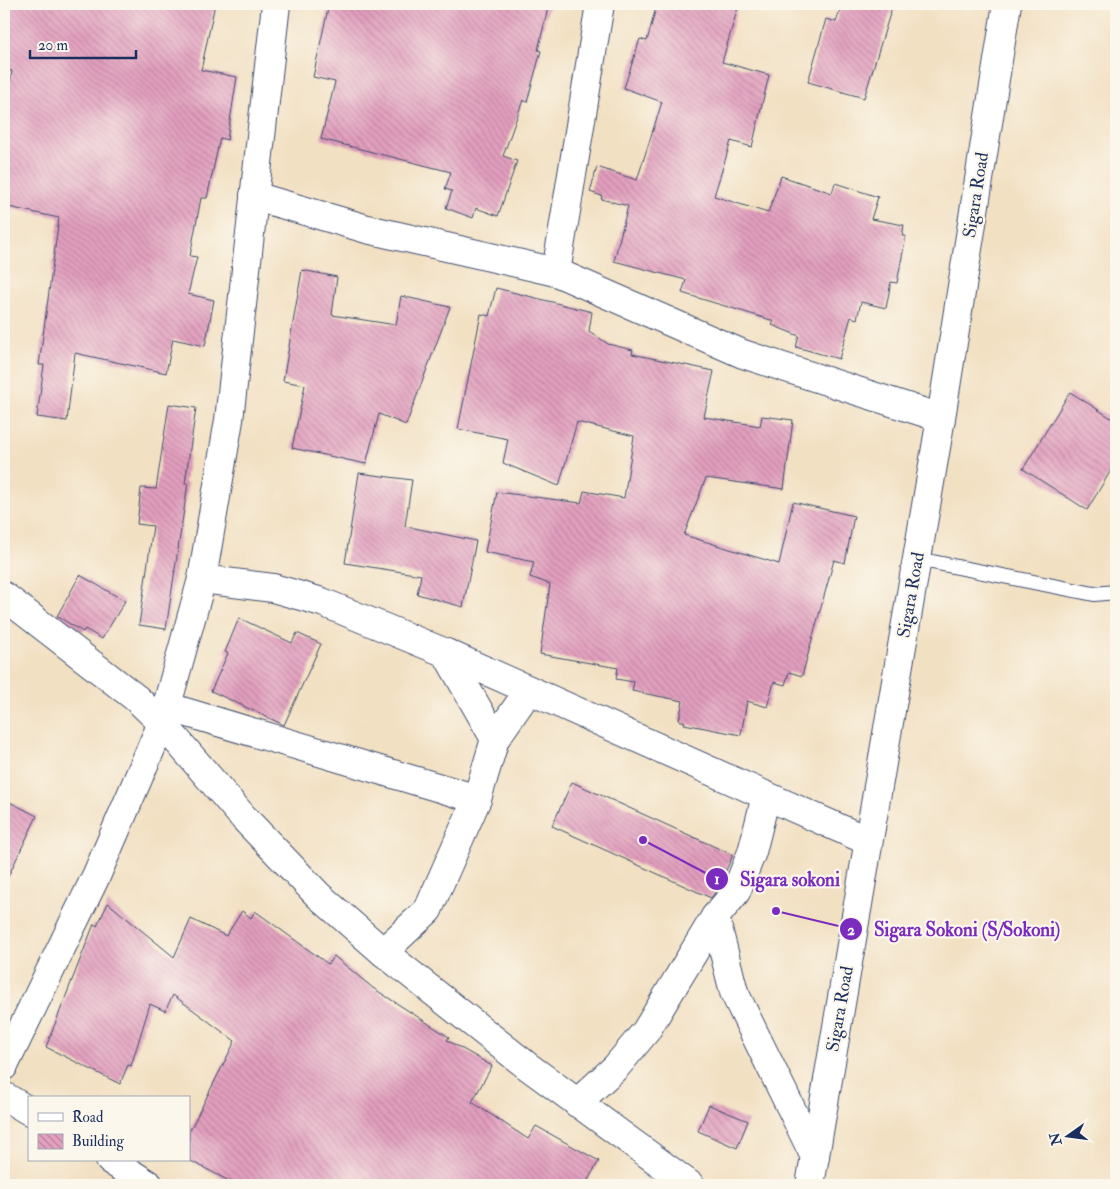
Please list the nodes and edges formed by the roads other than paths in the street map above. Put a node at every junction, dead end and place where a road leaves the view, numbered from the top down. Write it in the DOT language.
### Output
graph roads {
  1 [pos="276,4"];
  2 [pos="600,4"];
  3 [pos="1007,4"];
  4 [pos="254,196"];
  5 [pos="556,272"];
  6 [pos="941,418"];
  7 [pos="917,559"];
  8 [pos="202,579"];
  9 [pos="1116,592"];
  10 [pos="4,596"];
  11 [pos="446,653"];
  12 [pos="529,690"];
  13 [pos="165,715"];
  14 [pos="495,739"];
  15 [pos="766,796"];
  16 [pos="478,799"];
  17 [pos="868,841"];
  18 [pos="715,917"];
  19 [pos="382,952"];
  20 [pos="4,1066"];
  21 [pos="4,1096"];
  22 [pos="577,1103"];
  23 [pos="28,1110"];
  24 [pos="815,1157"];
  25 [pos="113,1162"];
  26 [pos="149,1185"];
  27 [pos="690,1185"];
  28 [pos="810,1185"];
  1 -- 4 [label="street"];
  2 -- 5 [label="street"];
  3 -- 6 [label="street, Sigara Road"];
  4 -- 5 [label="street"];
  4 -- 8 [label="street"];
  5 -- 6 [label="street"];
  6 -- 7 [label="street, Sigara Road"];
  7 -- 9 [label="lane"];
  7 -- 17 [label="street, Sigara Road"];
  8 -- 11 [label="street"];
  8 -- 13 [label="street"];
  10 -- 13 [label="street"];
  11 -- 12 [label="street"];
  11 -- 14 [label="street"];
  12 -- 14 [label="street"];
  12 -- 15 [label="street"];
  13 -- 16 [label="street"];
  13 -- 19 [label="street"];
  13 -- 20 [label="street"];
  14 -- 16 [label="street"];
  15 -- 17 [label="street"];
  15 -- 18 [label="street"];
  16 -- 19 [label="street"];
  17 -- 24 [label="street, Sigara Road"];
  18 -- 22 [label="street"];
  18 -- 24 [label="street"];
  19 -- 22 [label="street"];
  21 -- 23 [label="street"];
  22 -- 27 [label="street"];
  24 -- 28 [label="street, Sigara Road"];
  25 -- 26 [label="street"];
}
